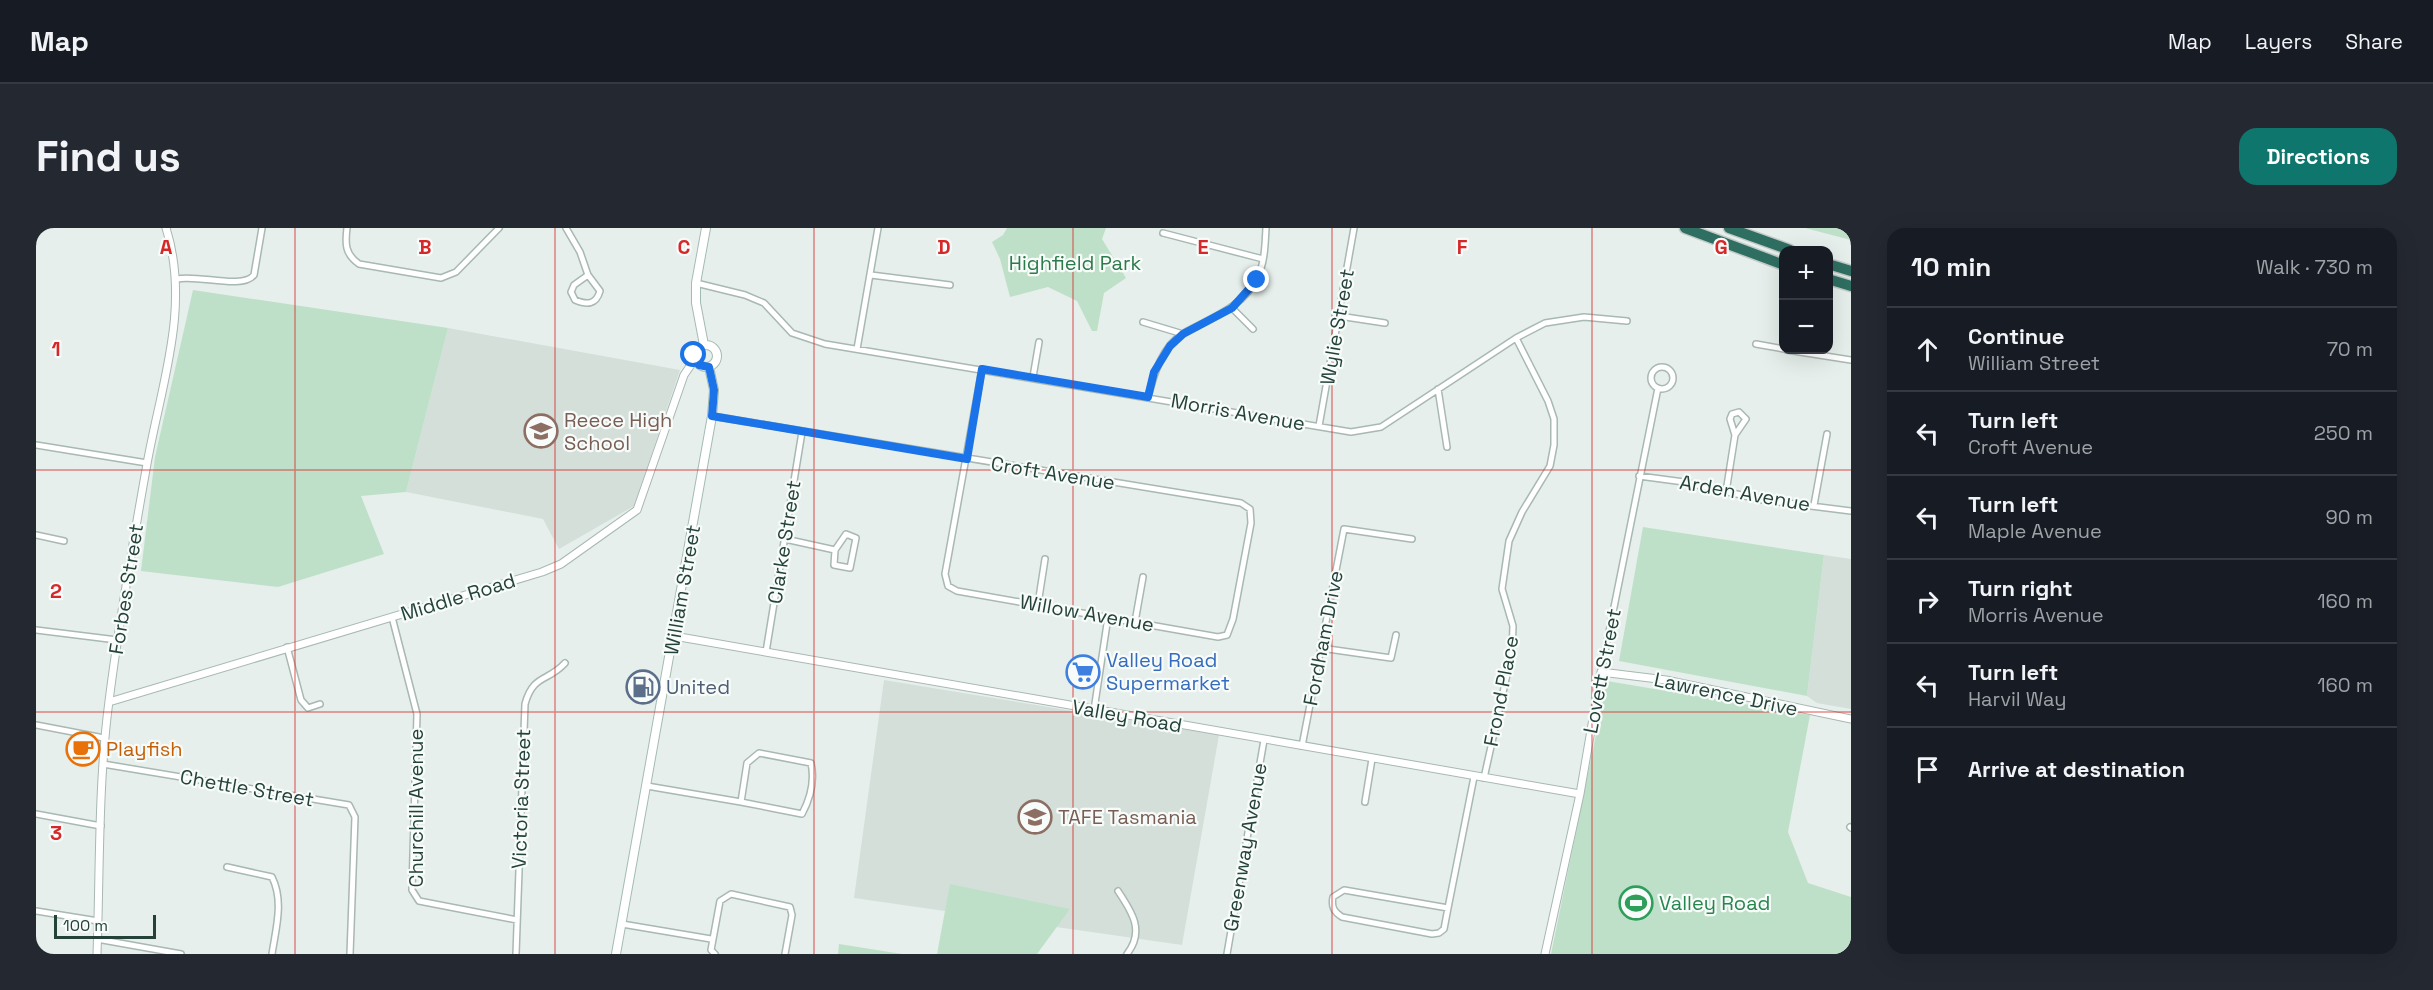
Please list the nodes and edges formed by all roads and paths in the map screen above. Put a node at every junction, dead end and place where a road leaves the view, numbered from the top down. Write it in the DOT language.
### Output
graph roads {
  1 [pos="166,228"];
  2 [pos="262,228"];
  3 [pos="347,228"];
  4 [pos="499,228"];
  5 [pos="566,228"];
  6 [pos="706,228"];
  7 [pos="878,228"];
  8 [pos="1266,228"];
  9 [pos="1354,228"];
  10 [pos="1685,228"];
  11 [pos="1729,228"];
  12 [pos="1163,233"];
  13 [pos="1779,246"];
  14 [pos="1263,259"];
  15 [pos="1779,263"];
  16 [pos="1833,266"];
  17 [pos="1851,271"];
  18 [pos="588,275"];
  19 [pos="871,275"];
  20 [pos="177,279"];
  21 [pos="1833,281"];
  22 [pos="696,283"];
  23 [pos="950,285"];
  24 [pos="1851,286"];
  25 [pos="1232,308"];
  26 [pos="1339,316"];
  27 [pos="1628,321"];
  28 [pos="1143,322"];
  29 [pos="1385,323"];
  30 [pos="1253,329"];
  31 [pos="1183,334"];
  32 [pos="1516,338"];
  33 [pos="1039,342"];
  34 [pos="1756,344"];
  35 [pos="704,345"];
  36 [pos="1779,348"];
  37 [pos="857,349"];
  38 [pos="1815,354"];
  39 [pos="695,358"];
  40 [pos="1851,360"];
  41 [pos="709,367"];
  42 [pos="982,369"];
  43 [pos="1033,377"];
  44 [pos="1658,388"];
  45 [pos="1438,389"];
  46 [pos="1148,397"];
  47 [pos="712,416"];
  48 [pos="1319,426"];
  49 [pos="802,432"];
  50 [pos="1827,434"];
  51 [pos="1736,435"];
  52 [pos="36,445"];
  53 [pos="1447,447"];
  54 [pos="967,459"];
  55 [pos="147,463"];
  56 [pos="1639,476"];
  57 [pos="1726,492"];
  58 [pos="1814,505"];
  59 [pos="1851,511"];
  60 [pos="36,536"];
  61 [pos="786,539"];
  62 [pos="1412,539"];
  63 [pos="64,541"];
  64 [pos="835,550"];
  65 [pos="1045,559"];
  66 [pos="1143,577"];
  67 [pos="1038,604"];
  68 [pos="392,617"];
  69 [pos="1108,617"];
  70 [pos="1135,622"];
  71 [pos="36,630"];
  72 [pos="1227,635"];
  73 [pos="1396,635"];
  74 [pos="674,636"];
  75 [pos="117,640"];
  76 [pos="287,647"];
  77 [pos="1320,648"];
  78 [pos="766,652"];
  79 [pos="565,663"];
  80 [pos="1601,672"];
  81 [pos="109,702"];
  82 [pos="320,705"];
  83 [pos="1094,710"];
  84 [pos="1851,719"];
  85 [pos="36,725"];
  86 [pos="104,738"];
  87 [pos="1264,740"];
  88 [pos="1302,746"];
  89 [pos="1372,759"];
  90 [pos="103,764"];
  91 [pos="1474,777"];
  92 [pos="1484,778"];
  93 [pos="647,786"];
  94 [pos="1580,794"];
  95 [pos="741,802"];
  96 [pos="1365,802"];
  97 [pos="36,814"];
  98 [pos="101,826"];
  99 [pos="227,867"];
  100 [pos="1118,891"];
  101 [pos="1448,908"];
  102 [pos="36,911"];
  103 [pos="517,920"];
  104 [pos="98,921"];
  105 [pos="622,924"];
  106 [pos="97,939"];
  107 [pos="711,939"];
  108 [pos="97,954"];
  109 [pos="181,954"];
  110 [pos="272,954"];
  111 [pos="350,954"];
  112 [pos="516,954"];
  113 [pos="616,954"];
  114 [pos="716,954"];
  115 [pos="785,954"];
  116 [pos="1127,954"];
  117 [pos="1227,954"];
  118 [pos="1545,954"];
  1 -- 20 [label="street, Forbes Street"];
  2 -- 20 [label="street"];
  3 -- 4 [label="street"];
  5 -- 18 [label="street"];
  6 -- 22 [label="main road"];
  7 -- 19 [label="street"];
  8 -- 14 [label="street"];
  9 -- 26 [label="street, Wylie Street"];
  10 -- 15 [label="highway"];
  11 -- 13 [label="highway"];
  12 -- 14 [label="street"];
  14 -- 25 [label="street"];
  16 -- 17 [label="highway"];
  18 -- 18 [label="street"];
  19 -- 23 [label="street"];
  19 -- 37 [label="street"];
  20 -- 55 [label="street, Forbes Street"];
  21 -- 24 [label="highway"];
  22 -- 35 [label="main road"];
  22 -- 37 [label="street, Morris Avenue"];
  25 -- 30 [label="street"];
  25 -- 31 [label="street"];
  26 -- 29 [label="street"];
  26 -- 48 [label="street, Wylie Street"];
  27 -- 32 [label="street, Morris Avenue"];
  28 -- 31 [label="street"];
  31 -- 46 [label="street"];
  32 -- 45 [label="street, Morris Avenue"];
  32 -- 92 [label="street, Frond Place"];
  33 -- 43 [label="street"];
  34 -- 36 [label="street"];
  35 -- 39 [label="main road"];
  35 -- 41 [label="main road"];
  37 -- 42 [label="street, Morris Avenue"];
  38 -- 40 [label="street"];
  39 -- 41 [label="main road"];
  39 -- 68 [label="street, Middle Road"];
  41 -- 47 [label="main road, William Street"];
  42 -- 43 [label="street, Morris Avenue"];
  42 -- 54 [label="street"];
  43 -- 46 [label="street, Morris Avenue"];
  44 -- 44 [label="street, Lovett Street"];
  44 -- 56 [label="street, Lovett Street"];
  45 -- 48 [label="street, Morris Avenue"];
  45 -- 53 [label="street"];
  46 -- 48 [label="street, Morris Avenue"];
  47 -- 49 [label="street, Croft Avenue"];
  47 -- 74 [label="main road, William Street"];
  49 -- 54 [label="street, Croft Avenue"];
  49 -- 61 [label="street, Clarke Street"];
  50 -- 58 [label="street"];
  51 -- 57 [label="street"];
  52 -- 55 [label="street"];
  54 -- 67 [label="street, Willow Avenue"];
  54 -- 72 [label="street, Croft Avenue"];
  55 -- 75 [label="street, Forbes Street"];
  56 -- 57 [label="street, Arden Avenue"];
  56 -- 80 [label="street, Lovett Street"];
  57 -- 58 [label="street, Arden Avenue"];
  58 -- 59 [label="street, Arden Avenue"];
  60 -- 63 [label="street"];
  61 -- 64 [label="street"];
  61 -- 78 [label="street, Clarke Street"];
  62 -- 77 [label="street, Fordham Drive"];
  64 -- 64 [label="street"];
  65 -- 67 [label="street"];
  66 -- 70 [label="street"];
  67 -- 69 [label="street, Willow Avenue"];
  68 -- 76 [label="street, Middle Road"];
  68 -- 103 [label="street, Churchill Avenue"];
  69 -- 70 [label="street, Willow Avenue"];
  69 -- 83 [label="street"];
  70 -- 72 [label="street, Willow Avenue"];
  71 -- 75 [label="street"];
  73 -- 77 [label="street"];
  74 -- 78 [label="street, Valley Road"];
  74 -- 93 [label="main road, William Street"];
  75 -- 81 [label="street, Forbes Street"];
  76 -- 81 [label="street, Middle Road"];
  76 -- 82 [label="street"];
  77 -- 88 [label="street, Fordham Drive"];
  78 -- 83 [label="street, Valley Road"];
  79 -- 103 [label="street, Victoria Street"];
  80 -- 84 [label="street, Lawrence Drive"];
  80 -- 94 [label="street, Lovett Street"];
  81 -- 86 [label="street, Forbes Street"];
  83 -- 87 [label="street, Valley Road"];
  85 -- 86 [label="street"];
  86 -- 90 [label="street, Forbes Street"];
  87 -- 88 [label="street, Valley Road"];
  87 -- 117 [label="street, Greenway Avenue"];
  88 -- 89 [label="street, Valley Road"];
  89 -- 91 [label="street, Valley Road"];
  89 -- 96 [label="street"];
  90 -- 98 [label="street, Forbes Street"];
  90 -- 111 [label="street, Chettle Street"];
  91 -- 92 [label="street, Valley Road"];
  91 -- 101 [label="street"];
  92 -- 94 [label="street, Valley Road"];
  93 -- 95 [label="street"];
  93 -- 105 [label="main road, William Street"];
  94 -- 118 [label="street, Lovett Street"];
  95 -- 95 [label="street"];
  97 -- 98 [label="street"];
  98 -- 104 [label="street, Forbes Street"];
  99 -- 110 [label="street"];
  100 -- 116 [label="street"];
  101 -- 101 [label="street"];
  102 -- 104 [label="street"];
  103 -- 112 [label="street, Victoria Street"];
  104 -- 106 [label="street, Forbes Street"];
  105 -- 107 [label="street"];
  105 -- 113 [label="main road, William Street"];
  106 -- 108 [label="street, Forbes Street"];
  106 -- 109 [label="street"];
  107 -- 114 [label="street"];
  107 -- 115 [label="street"];
}
